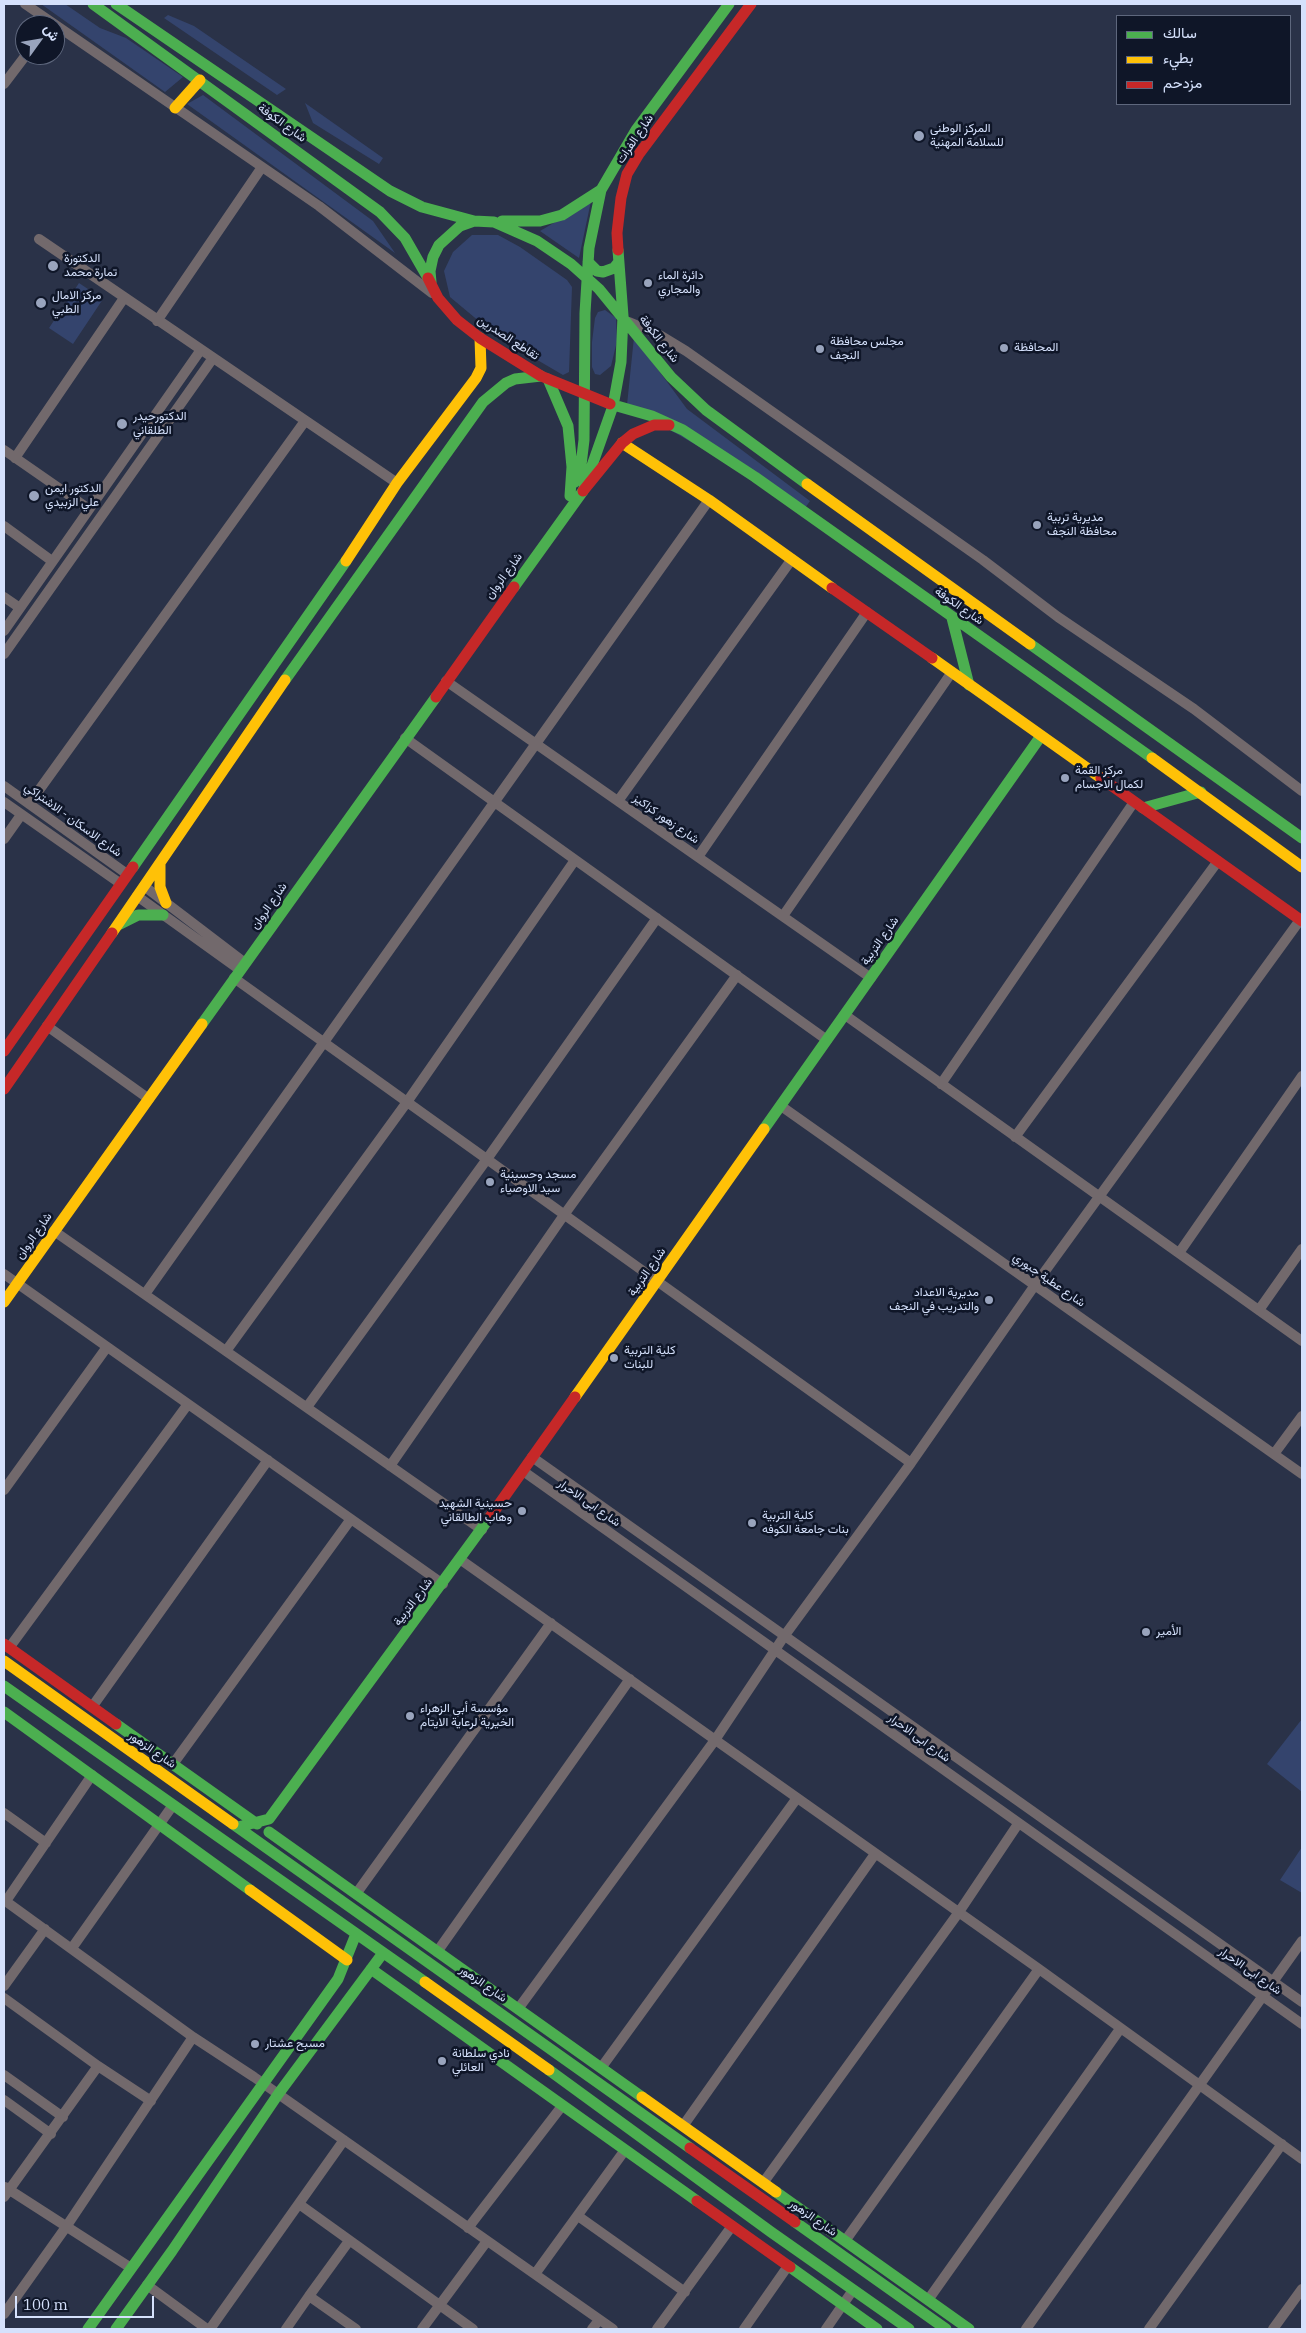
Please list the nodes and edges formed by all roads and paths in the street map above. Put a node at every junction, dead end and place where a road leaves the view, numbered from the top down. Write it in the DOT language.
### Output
graph roads {
  1 [pos="25,4"];
  2 [pos="94,4"];
  3 [pos="116,4"];
  4 [pos="124,4"];
  5 [pos="729,4"];
  6 [pos="750,4"];
  7 [pos="79,5"];
  8 [pos="39,15"];
  9 [pos="139,20"];
  10 [pos="65,33"];
  11 [pos="135,33"];
  12 [pos="18,65"];
  13 [pos="200,80"];
  14 [pos="4,84"];
  15 [pos="175,108"];
  16 [pos="262,167"];
  17 [pos="601,190"];
  18 [pos="474,221"];
  19 [pos="488,221"];
  20 [pos="38,238"];
  21 [pos="588,262"];
  22 [pos="618,263"];
  23 [pos="588,279"];
  24 [pos="432,285"];
  25 [pos="124,298"];
  26 [pos="438,298"];
  27 [pos="626,319"];
  28 [pos="158,321"];
  29 [pos="480,338"];
  30 [pos="200,351"];
  31 [pos="213,358"];
  32 [pos="545,377"];
  33 [pos="585,395"];
  34 [pos="613,406"];
  35 [pos="305,421"];
  36 [pos="673,425"];
  37 [pos="622,443"];
  38 [pos="4,450"];
  39 [pos="14,458"];
  40 [pos="397,483"];
  41 [pos="583,491"];
  42 [pos="570,496"];
  43 [pos="709,500"];
  44 [pos="89,509"];
  45 [pos="4,526"];
  46 [pos="557,526"];
  47 [pos="792,559"];
  48 [pos="52,561"];
  49 [pos="4,597"];
  50 [pos="20,608"];
  51 [pos="867,612"];
  52 [pos="952,618"];
  53 [pos="307,619"];
  54 [pos="321,628"];
  55 [pos="4,631"];
  56 [pos="4,654"];
  57 [pos="952,672"];
  58 [pos="446,681"];
  59 [pos="969,685"];
  60 [pos="1041,736"];
  61 [pos="405,738"];
  62 [pos="537,743"];
  63 [pos="4,786"];
  64 [pos="1302,791"];
  65 [pos="1201,792"];
  66 [pos="493,801"];
  67 [pos="618,801"];
  68 [pos="4,802"];
  69 [pos="29,804"];
  70 [pos="1138,805"];
  71 [pos="21,815"];
  72 [pos="1302,838"];
  73 [pos="4,839"];
  74 [pos="698,857"];
  75 [pos="161,860"];
  76 [pos="576,860"];
  77 [pos="1218,861"];
  78 [pos="1302,867"];
  79 [pos="124,879"];
  80 [pos="140,891"];
  81 [pos="166,903"];
  82 [pos="163,915"];
  83 [pos="783,916"];
  84 [pos="657,918"];
  85 [pos="1301,921"];
  86 [pos="116,927"];
  87 [pos="70,958"];
  88 [pos="86,970"];
  89 [pos="240,970"];
  90 [pos="737,975"];
  91 [pos="871,978"];
  92 [pos="845,1015"];
  93 [pos="47,1026"];
  94 [pos="828,1040"];
  95 [pos="323,1042"];
  96 [pos="4,1051"];
  97 [pos="1302,1076"];
  98 [pos="941,1084"];
  99 [pos="4,1089"];
  100 [pos="148,1099"];
  101 [pos="407,1102"];
  102 [pos="781,1106"];
  103 [pos="1015,1136"];
  104 [pos="487,1159"];
  105 [pos="1100,1196"];
  106 [pos="564,1215"];
  107 [pos="54,1231"];
  108 [pos="1302,1249"];
  109 [pos="1179,1253"];
  110 [pos="4,1274"];
  111 [pos="657,1281"];
  112 [pos="18,1283"];
  113 [pos="1035,1285"];
  114 [pos="144,1294"];
  115 [pos="4,1302"];
  116 [pos="1259,1310"];
  117 [pos="1302,1341"];
  118 [pos="107,1347"];
  119 [pos="226,1351"];
  120 [pos="188,1404"];
  121 [pos="306,1408"];
  122 [pos="1302,1416"];
  123 [pos="1274,1454"];
  124 [pos="532,1456"];
  125 [pos="268,1460"];
  126 [pos="911,1464"];
  127 [pos="390,1466"];
  128 [pos="523,1471"];
  129 [pos="1302,1474"];
  130 [pos="4,1490"];
  131 [pos="351,1519"];
  132 [pos="482,1530"];
  133 [pos="461,1560"];
  134 [pos="444,1584"];
  135 [pos="551,1623"];
  136 [pos="785,1635"];
  137 [pos="6,1646"];
  138 [pos="775,1650"];
  139 [pos="4,1661"];
  140 [pos="630,1679"];
  141 [pos="4,1686"];
  142 [pos="92,1707"];
  143 [pos="4,1712"];
  144 [pos="93,1725"];
  145 [pos="716,1740"];
  146 [pos="84,1742"];
  147 [pos="118,1743"];
  148 [pos="110,1760"];
  149 [pos="173,1764"];
  150 [pos="92,1775"];
  151 [pos="797,1798"];
  152 [pos="173,1804"];
  153 [pos="4,1813"];
  154 [pos="269,1819"];
  155 [pos="160,1824"];
  156 [pos="257,1824"];
  157 [pos="1018,1824"];
  158 [pos="238,1827"];
  159 [pos="269,1832"];
  160 [pos="46,1843"];
  161 [pos="875,1854"];
  162 [pos="278,1855"];
  163 [pos="356,1894"];
  164 [pos="5,1901"];
  165 [pos="959,1912"];
  166 [pos="45,1929"];
  167 [pos="356,1934"];
  168 [pos="1302,1941"];
  169 [pos="72,1948"];
  170 [pos="383,1952"];
  171 [pos="437,1952"];
  172 [pos="348,1960"];
  173 [pos="371,1969"];
  174 [pos="1040,1969"];
  175 [pos="1273,1981"];
  176 [pos="4,1986"];
  177 [pos="488,1988"];
  178 [pos="1264,1996"];
  179 [pos="4,1998"];
  180 [pos="480,1999"];
  181 [pos="1302,2002"];
  182 [pos="518,2010"];
  183 [pos="468,2014"];
  184 [pos="1302,2024"];
  185 [pos="1120,2029"];
  186 [pos="456,2031"];
  187 [pos="193,2037"];
  188 [pos="98,2066"];
  189 [pos="601,2068"];
  190 [pos="4,2075"];
  191 [pos="263,2083"];
  192 [pos="599,2083"];
  193 [pos="1201,2086"];
  194 [pos="278,2094"];
  195 [pos="589,2098"];
  196 [pos="4,2100"];
  197 [pos="250,2100"];
  198 [pos="151,2101"];
  199 [pos="629,2105"];
  200 [pos="562,2106"];
  201 [pos="267,2111"];
  202 [pos="63,2117"];
  203 [pos="620,2120"];
  204 [pos="683,2126"];
  205 [pos="50,2134"];
  206 [pos="344,2140"];
  207 [pos="1282,2144"];
  208 [pos="625,2150"];
  209 [pos="1302,2158"];
  210 [pos="763,2183"];
  211 [pos="5,2191"];
  212 [pos="299,2204"];
  213 [pos="800,2210"];
  214 [pos="578,2216"];
  215 [pos="794,2221"];
  216 [pos="732,2226"];
  217 [pos="66,2227"];
  218 [pos="764,2227"];
  219 [pos="468,2228"];
  220 [pos="154,2237"];
  221 [pos="348,2240"];
  222 [pos="488,2241"];
  223 [pos="845,2241"];
  224 [pos="754,2242"];
  225 [pos="172,2251"];
  226 [pos="788,2266"];
  227 [pos="131,2268"];
  228 [pos="535,2274"];
  229 [pos="147,2285"];
  230 [pos="1302,2289"];
  231 [pos="853,2290"];
  232 [pos="685,2292"];
  233 [pos="309,2296"];
  234 [pos="928,2300"];
  235 [pos="843,2304"];
  236 [pos="440,2306"];
  237 [pos="5,2310"];
  238 [pos="599,2320"];
  239 [pos="956,2326"];
  240 [pos="88,2329"];
  241 [pos="116,2329"];
  242 [pos="208,2329"];
  243 [pos="286,2329"];
  244 [pos="356,2329"];
  245 [pos="422,2329"];
  246 [pos="473,2329"];
  247 [pos="592,2329"];
  248 [pos="613,2329"];
  249 [pos="657,2329"];
  250 [pos="744,2329"];
  251 [pos="826,2329"];
  252 [pos="876,2329"];
  253 [pos="909,2329"];
  254 [pos="946,2329"];
  255 [pos="969,2329"];
  256 [pos="1026,2329"];
  257 [pos="1149,2329"];
  258 [pos="1273,2329"];
  1 -- 8 [label="street"];
  2 -- 11 [label="main road, شارع الكوفة"];
  3 -- 9 [label="main road, شارع الكوفة"];
  4 -- 9 [label="main road"];
  5 -- 17 [label="main road, شارع الفرات"];
  6 -- 22 [label="main road, شارع الفرات"];
  7 -- 11 [label="main road"];
  9 -- 18 [label="main road, شارع الكوفة"];
  10 -- 15 [label="street"];
  11 -- 13 [label="main road, شارع الكوفة"];
  12 -- 14 [label="street"];
  13 -- 15 [label="main road"];
  13 -- 24 [label="main road, شارع الكوفة"];
  15 -- 16 [label="street"];
  16 -- 26 [label="street"];
  16 -- 28 [label="street"];
  17 -- 19 [label="main road"];
  17 -- 21 [label="main road, شارع الفرات"];
  18 -- 19 [label="main road"];
  18 -- 24 [label="main road"];
  19 -- 23 [label="main road"];
  20 -- 25 [label="street"];
  21 -- 22 [label="main road"];
  21 -- 23 [label="main road, شارع الفرات"];
  22 -- 27 [label="main road, شارع الفرات"];
  23 -- 27 [label="main road"];
  23 -- 33 [label="main road, شارع الفرات"];
  24 -- 26 [label="main road, تقاطع الصدرين"];
  25 -- 28 [label="street"];
  25 -- 39 [label="street"];
  26 -- 29 [label="main road, تقاطع الصدرين"];
  27 -- 34 [label="main road, شارع الفرات"];
  27 -- 64 [label="street"];
  27 -- 72 [label="main road, شارع الكوفة"];
  28 -- 30 [label="street"];
  29 -- 32 [label="main road, تقاطع الصدرين"];
  29 -- 40 [label="main road"];
  30 -- 31 [label="street"];
  30 -- 44 [label="street"];
  31 -- 35 [label="street"];
  31 -- 56 [label="street"];
  32 -- 33 [label="main road, تقاطع الصدرين"];
  32 -- 42 [label="main road"];
  32 -- 54 [label="main road"];
  33 -- 34 [label="main road, شارع الكوفة"];
  33 -- 42 [label="main road, شارع الروان"];
  34 -- 36 [label="main road, شارع الكوفة"];
  34 -- 41 [label="main road, شارع الروان"];
  35 -- 40 [label="street"];
  35 -- 69 [label="street"];
  36 -- 37 [label="main road"];
  36 -- 52 [label="main road, شارع الكوفة"];
  37 -- 41 [label="main road"];
  37 -- 43 [label="main road"];
  38 -- 39 [label="street"];
  39 -- 44 [label="street"];
  40 -- 53 [label="main road"];
  41 -- 46 [label="main road, شارع الروان"];
  42 -- 46 [label="main road, شارع الروان"];
  43 -- 47 [label="main road"];
  43 -- 62 [label="street"];
  44 -- 48 [label="street"];
  45 -- 48 [label="street"];
  46 -- 58 [label="main road, شارع الروان"];
  47 -- 51 [label="main road"];
  47 -- 67 [label="street"];
  48 -- 50 [label="street"];
  49 -- 50 [label="street"];
  50 -- 55 [label="street"];
  51 -- 57 [label="main road"];
  51 -- 74 [label="street"];
  52 -- 59 [label="main road"];
  52 -- 65 [label="main road, شارع الكوفة"];
  53 -- 54 [label="main road"];
  53 -- 79 [label="main road"];
  54 -- 75 [label="main road"];
  57 -- 59 [label="main road"];
  57 -- 83 [label="street"];
  58 -- 61 [label="main road, شارع الروان"];
  58 -- 62 [label="street, شارع زهور كزاكيز"];
  59 -- 60 [label="main road"];
  60 -- 70 [label="main road"];
  60 -- 91 [label="main road, شارع التربية"];
  61 -- 66 [label="street"];
  61 -- 89 [label="main road, شارع الروان"];
  62 -- 66 [label="street"];
  62 -- 67 [label="street, شارع زهور كزاكيز"];
  63 -- 69 [label="street, شارع الاسكان - الاشتراكي"];
  65 -- 70 [label="main road"];
  65 -- 78 [label="main road, شارع الكوفة"];
  66 -- 76 [label="street"];
  66 -- 95 [label="street"];
  67 -- 74 [label="street, شارع زهور كزاكيز"];
  68 -- 71 [label="street, شارع الاسكان - الاشتراكي"];
  69 -- 79 [label="street, شارع الاسكان - الاشتراكي"];
  70 -- 77 [label="main road"];
  70 -- 98 [label="street"];
  71 -- 73 [label="street"];
  71 -- 79 [label="street, شارع الاسكان - الاشتراكي"];
  74 -- 83 [label="street, شارع زهور كزاكيز"];
  75 -- 80 [label="main road"];
  75 -- 81 [label="main road"];
  76 -- 84 [label="street"];
  76 -- 101 [label="street"];
  77 -- 85 [label="main road"];
  77 -- 103 [label="street"];
  79 -- 87 [label="main road"];
  80 -- 81 [label="street"];
  80 -- 82 [label="street"];
  80 -- 86 [label="main road"];
  81 -- 89 [label="street"];
  82 -- 86 [label="main road"];
  82 -- 89 [label="street"];
  83 -- 91 [label="street, شارع زهور كزاكيز"];
  84 -- 90 [label="street"];
  84 -- 104 [label="street"];
  85 -- 105 [label="street"];
  86 -- 88 [label="main road"];
  87 -- 88 [label="main road"];
  87 -- 96 [label="main road"];
  88 -- 93 [label="main road"];
  89 -- 95 [label="street"];
  89 -- 100 [label="main road, شارع الروان"];
  90 -- 94 [label="street"];
  90 -- 106 [label="street"];
  91 -- 92 [label="main road, شارع التربية"];
  92 -- 94 [label="main road, شارع التربية"];
  92 -- 98 [label="street"];
  93 -- 99 [label="main road"];
  93 -- 100 [label="street"];
  94 -- 102 [label="main road, شارع التربية"];
  95 -- 101 [label="street"];
  95 -- 114 [label="street"];
  97 -- 109 [label="street"];
  98 -- 103 [label="street"];
  100 -- 107 [label="main road, شارع الروان"];
  101 -- 104 [label="street"];
  101 -- 119 [label="street"];
  102 -- 111 [label="main road, شارع التربية"];
  102 -- 113 [label="street, شارع عطية جبوري"];
  103 -- 105 [label="street"];
  104 -- 106 [label="street"];
  104 -- 121 [label="street"];
  105 -- 109 [label="street"];
  105 -- 113 [label="street"];
  106 -- 111 [label="street"];
  106 -- 127 [label="street"];
  107 -- 112 [label="main road, شارع الروان"];
  107 -- 114 [label="street"];
  108 -- 116 [label="street"];
  109 -- 116 [label="street"];
  110 -- 112 [label="street"];
  111 -- 124 [label="main road, شارع التربية"];
  111 -- 126 [label="street"];
  112 -- 115 [label="main road, شارع الروان"];
  112 -- 118 [label="street"];
  113 -- 123 [label="street, شارع عطية جبوري"];
  113 -- 126 [label="street"];
  114 -- 119 [label="street"];
  116 -- 117 [label="street"];
  118 -- 120 [label="street"];
  118 -- 130 [label="street"];
  119 -- 121 [label="street"];
  120 -- 125 [label="street"];
  120 -- 137 [label="street"];
  121 -- 127 [label="street"];
  122 -- 123 [label="street"];
  123 -- 129 [label="street, شارع عطية جبوري"];
  124 -- 128 [label="main road, شارع التربية"];
  124 -- 136 [label="street, شارع ابی الاحرار"];
  125 -- 131 [label="street"];
  125 -- 142 [label="street"];
  126 -- 136 [label="street"];
  127 -- 132 [label="street"];
  128 -- 132 [label="main road, شارع التربية"];
  128 -- 138 [label="street, شارع ابی الاحرار"];
  131 -- 134 [label="street"];
  131 -- 149 [label="street"];
  132 -- 133 [label="main road, شارع التربية"];
  133 -- 134 [label="main road, شارع التربية"];
  133 -- 135 [label="street"];
  134 -- 154 [label="main road, شارع التربية"];
  135 -- 140 [label="street"];
  135 -- 163 [label="street"];
  136 -- 138 [label="street"];
  136 -- 175 [label="street, شارع ابی الاحرار"];
  137 -- 142 [label="main road"];
  138 -- 145 [label="street"];
  138 -- 157 [label="street, شارع ابی الاحرار"];
  139 -- 144 [label="main road, شارع الزهور"];
  140 -- 145 [label="street"];
  140 -- 171 [label="street"];
  141 -- 146 [label="main road"];
  142 -- 149 [label="main road"];
  143 -- 150 [label="main road"];
  144 -- 146 [label="main road"];
  144 -- 147 [label="main road, شارع الزهور"];
  145 -- 151 [label="street"];
  145 -- 182 [label="street"];
  146 -- 148 [label="main road"];
  147 -- 148 [label="main road"];
  147 -- 158 [label="main road, شارع الزهور"];
  148 -- 152 [label="main road"];
  149 -- 156 [label="main road"];
  150 -- 155 [label="main road"];
  150 -- 160 [label="street"];
  151 -- 161 [label="street"];
  151 -- 189 [label="street"];
  152 -- 155 [label="street"];
  152 -- 167 [label="main road"];
  153 -- 160 [label="street"];
  154 -- 156 [label="main road"];
  154 -- 159 [label="main road"];
  155 -- 169 [label="street"];
  155 -- 172 [label="main road"];
  156 -- 158 [label="main road"];
  157 -- 165 [label="street"];
  157 -- 178 [label="street, شارع ابی الاحرار"];
  158 -- 162 [label="main road, شارع الزهور"];
  159 -- 162 [label="main road"];
  159 -- 163 [label="main road"];
  160 -- 164 [label="street"];
  161 -- 165 [label="street"];
  161 -- 204 [label="street"];
  162 -- 180 [label="main road, شارع الزهور"];
  163 -- 171 [label="main road"];
  164 -- 166 [label="street"];
  165 -- 174 [label="street"];
  165 -- 210 [label="street"];
  166 -- 169 [label="street"];
  166 -- 176 [label="street"];
  167 -- 170 [label="main road"];
  167 -- 172 [label="main road"];
  168 -- 175 [label="street"];
  169 -- 187 [label="street"];
  170 -- 173 [label="main road"];
  170 -- 183 [label="main road"];
  171 -- 177 [label="main road"];
  172 -- 191 [label="main road"];
  173 -- 186 [label="main road"];
  173 -- 194 [label="main road"];
  174 -- 185 [label="street"];
  174 -- 223 [label="street"];
  175 -- 178 [label="street"];
  175 -- 181 [label="street, شارع ابی الاحرار"];
  177 -- 180 [label="main road"];
  177 -- 182 [label="main road"];
  178 -- 184 [label="street, شارع ابی الاحرار"];
  178 -- 193 [label="street"];
  179 -- 188 [label="street"];
  180 -- 192 [label="main road, شارع الزهور"];
  182 -- 189 [label="main road"];
  183 -- 186 [label="main road"];
  183 -- 195 [label="main road"];
  185 -- 193 [label="street"];
  185 -- 234 [label="street"];
  186 -- 200 [label="main road"];
  187 -- 191 [label="street"];
  187 -- 198 [label="street"];
  188 -- 198 [label="street"];
  188 -- 202 [label="street"];
  189 -- 204 [label="main road"];
  190 -- 202 [label="street"];
  191 -- 194 [label="street"];
  191 -- 197 [label="main road"];
  192 -- 195 [label="main road"];
  192 -- 199 [label="main road, شارع الزهور"];
  193 -- 207 [label="street"];
  193 -- 256 [label="street"];
  194 -- 201 [label="main road"];
  194 -- 206 [label="street"];
  195 -- 203 [label="main road"];
  196 -- 205 [label="street"];
  197 -- 201 [label="main road"];
  197 -- 220 [label="main road"];
  198 -- 217 [label="street"];
  199 -- 203 [label="main road"];
  199 -- 215 [label="main road, شارع الزهور"];
  200 -- 208 [label="main road"];
  200 -- 219 [label="street"];
  201 -- 225 [label="main road"];
  202 -- 205 [label="street"];
  203 -- 218 [label="main road"];
  204 -- 210 [label="main road"];
  205 -- 211 [label="street"];
  206 -- 212 [label="street"];
  206 -- 219 [label="street"];
  207 -- 209 [label="street"];
  207 -- 257 [label="street"];
  208 -- 214 [label="street"];
  208 -- 216 [label="main road"];
  210 -- 213 [label="main road"];
  211 -- 217 [label="street"];
  212 -- 221 [label="street"];
  212 -- 242 [label="street"];
  213 -- 215 [label="main road"];
  213 -- 223 [label="main road"];
  214 -- 228 [label="street"];
  214 -- 232 [label="street"];
  215 -- 254 [label="main road, شارع الزهور"];
  216 -- 224 [label="main road"];
  216 -- 232 [label="street"];
  217 -- 227 [label="street"];
  217 -- 237 [label="street"];
  218 -- 224 [label="main road"];
  218 -- 231 [label="main road"];
  219 -- 222 [label="street"];
  220 -- 225 [label="main road"];
  220 -- 227 [label="main road"];
  221 -- 233 [label="street"];
  221 -- 236 [label="street"];
  222 -- 228 [label="street"];
  222 -- 236 [label="street"];
  223 -- 234 [label="main road"];
  224 -- 226 [label="main road"];
  225 -- 229 [label="main road"];
  226 -- 235 [label="main road"];
  226 -- 250 [label="street"];
  227 -- 240 [label="main road"];
  228 -- 238 [label="street"];
  229 -- 241 [label="main road"];
  229 -- 242 [label="street"];
  230 -- 258 [label="street"];
  231 -- 235 [label="street"];
  231 -- 253 [label="main road"];
  232 -- 249 [label="street"];
  233 -- 243 [label="street"];
  233 -- 244 [label="street"];
  234 -- 239 [label="main road"];
  235 -- 251 [label="street"];
  235 -- 252 [label="main road"];
  236 -- 245 [label="street"];
  236 -- 246 [label="street"];
  238 -- 247 [label="street"];
  238 -- 248 [label="street"];
  239 -- 255 [label="main road"];
}
